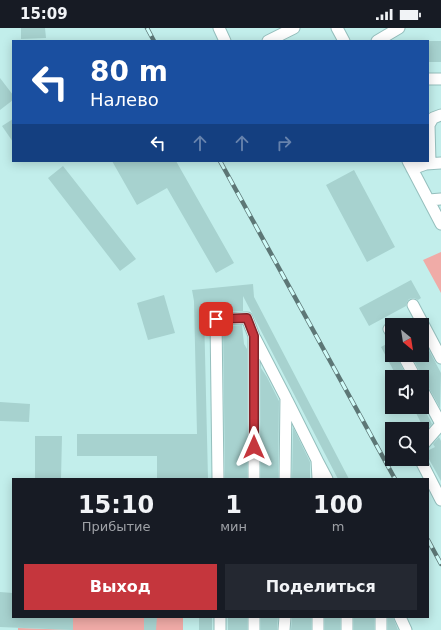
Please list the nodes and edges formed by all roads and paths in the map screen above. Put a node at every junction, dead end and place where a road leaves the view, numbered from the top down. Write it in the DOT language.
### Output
graph roads {
  1 [pos="219,28"];
  2 [pos="294,28"];
  3 [pos="337,28"];
  4 [pos="399,28"];
  5 [pos="225,40"];
  6 [pos="270,40"];
  7 [pos="343,40"];
  8 [pos="379,40"];
  9 [pos="429,79"];
  10 [pos="441,79"];
  11 [pos="441,116"];
  12 [pos="435,163"];
  13 [pos="410,165"];
  14 [pos="441,199"];
  15 [pos="429,200"];
  16 [pos="441,224"];
  17 [pos="413,305"];
  18 [pos="254,336"];
  19 [pos="441,358"];
  20 [pos="286,398"];
  21 [pos="429,402"];
  22 [pos="441,424"];
  23 [pos="429,438"];
  24 [pos="318,460"];
  25 [pos="424,466"];
  26 [pos="218,478"];
  27 [pos="254,478"];
  28 [pos="286,478"];
  29 [pos="318,478"];
  30 [pos="327,478"];
  31 [pos="441,500"];
  32 [pos="220,618"];
  33 [pos="254,618"];
  34 [pos="284,618"];
  35 [pos="318,618"];
  36 [pos="347,618"];
  37 [pos="381,618"];
  38 [pos="400,618"];
  39 [pos="220,630"];
  40 [pos="254,630"];
  41 [pos="284,630"];
  42 [pos="318,630"];
  43 [pos="347,630"];
  44 [pos="381,630"];
  45 [pos="406,630"];
  1 -- 5 [label="street"];
  2 -- 6 [label="street"];
  3 -- 7 [label="street"];
  4 -- 8 [label="street"];
  9 -- 10 [label="street"];
  11 -- 12 [label="street"];
  12 -- 13 [label="street"];
  13 -- 15 [label="street"];
  14 -- 15 [label="street"];
  15 -- 16 [label="street"];
  17 -- 19 [label="street"];
  18 -- 20 [label="street"];
  18 -- 26 [label="street"];
  18 -- 27 [label="street"];
  20 -- 24 [label="street"];
  20 -- 28 [label="street"];
  21 -- 22 [label="street"];
  22 -- 23 [label="street"];
  24 -- 29 [label="street"];
  24 -- 30 [label="street"];
  25 -- 31 [label="street"];
  32 -- 39 [label="street"];
  33 -- 40 [label="street"];
  34 -- 41 [label="street"];
  35 -- 42 [label="street"];
  36 -- 43 [label="street"];
  37 -- 44 [label="street"];
  38 -- 45 [label="street"];
}
